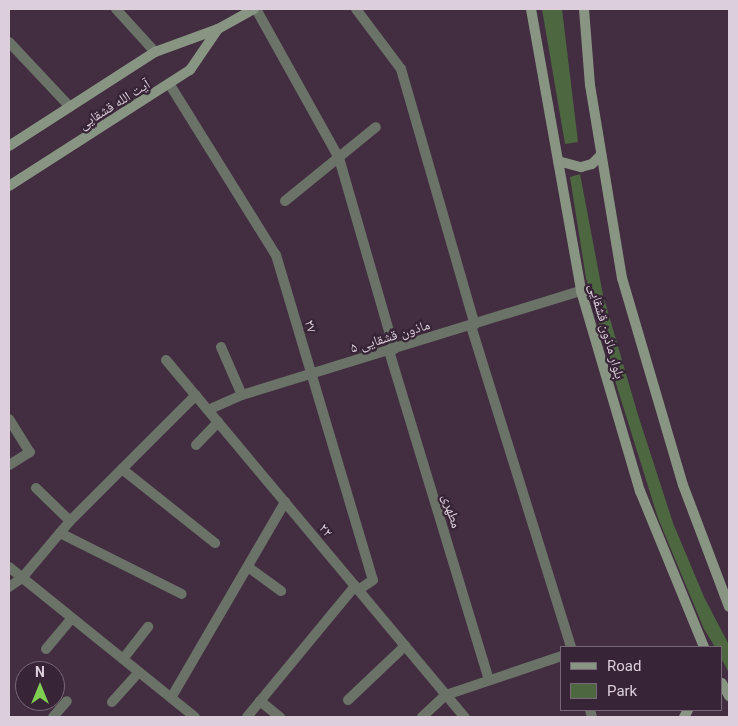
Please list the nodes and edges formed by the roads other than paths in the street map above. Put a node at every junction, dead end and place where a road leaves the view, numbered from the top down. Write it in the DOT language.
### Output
graph roads {
  1 [pos="116,9"];
  2 [pos="255,9"];
  3 [pos="356,9"];
  4 [pos="531,9"];
  5 [pos="584,9"];
  6 [pos="218,29"];
  7 [pos="9,42"];
  8 [pos="155,52"];
  9 [pos="170,85"];
  10 [pos="70,107"];
  11 [pos="376,127"];
  12 [pos="9,146"];
  13 [pos="601,156"];
  14 [pos="339,158"];
  15 [pos="558,161"];
  16 [pos="9,186"];
  17 [pos="285,201"];
  18 [pos="581,291"];
  19 [pos="473,326"];
  20 [pos="221,347"];
  21 [pos="391,350"];
  22 [pos="166,360"];
  23 [pos="311,374"];
  24 [pos="196,395"];
  25 [pos="242,395"];
  26 [pos="208,410"];
  27 [pos="9,419"];
  28 [pos="218,422"];
  29 [pos="196,445"];
  30 [pos="9,464"];
  31 [pos="122,469"];
  32 [pos="36,488"];
  33 [pos="285,502"];
  34 [pos="70,521"];
  35 [pos="60,533"];
  36 [pos="215,543"];
  37 [pos="9,567"];
  38 [pos="248,567"];
  39 [pos="22,578"];
  40 [pos="9,587"];
  41 [pos="356,588"];
  42 [pos="281,591"];
  43 [pos="182,594"];
  44 [pos="729,607"];
  45 [pos="72,618"];
  46 [pos="148,627"];
  47 [pos="405,646"];
  48 [pos="571,646"];
  49 [pos="703,646"];
  50 [pos="46,649"];
  51 [pos="560,657"];
  52 [pos="123,659"];
  53 [pos="139,672"];
  54 [pos="489,680"];
  55 [pos="723,685"];
  56 [pos="446,695"];
  57 [pos="729,696"];
  58 [pos="171,698"];
  59 [pos="348,700"];
  60 [pos="67,701"];
  61 [pos="260,701"];
  62 [pos="112,702"];
  63 [pos="53,717"];
  64 [pos="195,717"];
  65 [pos="247,717"];
  66 [pos="280,717"];
  67 [pos="422,717"];
  68 [pos="465,717"];
  1 -- 8 [label="street"];
  2 -- 6 [label="street, آیت الله قشقایی"];
  2 -- 14 [label="street, مطهری"];
  3 -- 19 [label="street"];
  4 -- 15 [label="street, بلوار ماذون قشقایی"];
  5 -- 13 [label="street, بلوار ماذون قشقایی"];
  6 -- 8 [label="street, آیت الله قشقایی"];
  6 -- 9 [label="street, آیت الله قشقایی"];
  7 -- 10 [label="street"];
  8 -- 10 [label="street, آیت الله قشقایی"];
  9 -- 16 [label="street, آیت الله قشقایی"];
  9 -- 23 [label="street, ۲۷"];
  10 -- 12 [label="street, آیت الله قشقایی"];
  11 -- 14 [label="street"];
  13 -- 15 [label="street"];
  13 -- 44 [label="street, بلوار ماذون قشقایی"];
  14 -- 17 [label="street"];
  14 -- 21 [label="street, مطهری"];
  15 -- 18 [label="street, بلوار ماذون قشقایی"];
  18 -- 19 [label="street, ماذون قشقایی ۵"];
  18 -- 49 [label="street, بلوار ماذون قشقایی"];
  19 -- 21 [label="street, ماذون قشقایی ۵"];
  19 -- 48 [label="street"];
  20 -- 25 [label="street"];
  21 -- 23 [label="street, ماذون قشقایی ۵"];
  21 -- 54 [label="street, مطهری"];
  22 -- 24 [label="street, ۲۲"];
  23 -- 25 [label="street, ماذون قشقایی ۵"];
  23 -- 41 [label="street, ۲۷"];
  24 -- 26 [label="street, ۲۲"];
  24 -- 31 [label="street"];
  25 -- 26 [label="street, ماذون قشقایی ۵"];
  26 -- 28 [label="street, ۲۲"];
  27 -- 30 [label="street"];
  28 -- 29 [label="street"];
  28 -- 33 [label="street, ۲۲"];
  31 -- 34 [label="street"];
  31 -- 36 [label="street"];
  32 -- 34 [label="street"];
  33 -- 38 [label="street"];
  33 -- 41 [label="street, ۲۲"];
  34 -- 35 [label="street"];
  35 -- 39 [label="street"];
  35 -- 43 [label="street"];
  37 -- 39 [label="street"];
  38 -- 42 [label="street"];
  38 -- 58 [label="street"];
  39 -- 40 [label="street"];
  39 -- 45 [label="street"];
  41 -- 47 [label="street, ۲۲"];
  41 -- 61 [label="street"];
  45 -- 50 [label="street"];
  45 -- 52 [label="street"];
  46 -- 52 [label="street"];
  47 -- 56 [label="street, ۲۲"];
  47 -- 59 [label="street"];
  51 -- 54 [label="street"];
  52 -- 53 [label="street"];
  53 -- 58 [label="street"];
  53 -- 62 [label="street"];
  54 -- 56 [label="street"];
  55 -- 57 [label="street"];
  56 -- 67 [label="street"];
  56 -- 68 [label="street, ۲۲"];
  58 -- 64 [label="street"];
  60 -- 63 [label="street"];
  61 -- 65 [label="street"];
  61 -- 66 [label="street"];
}
